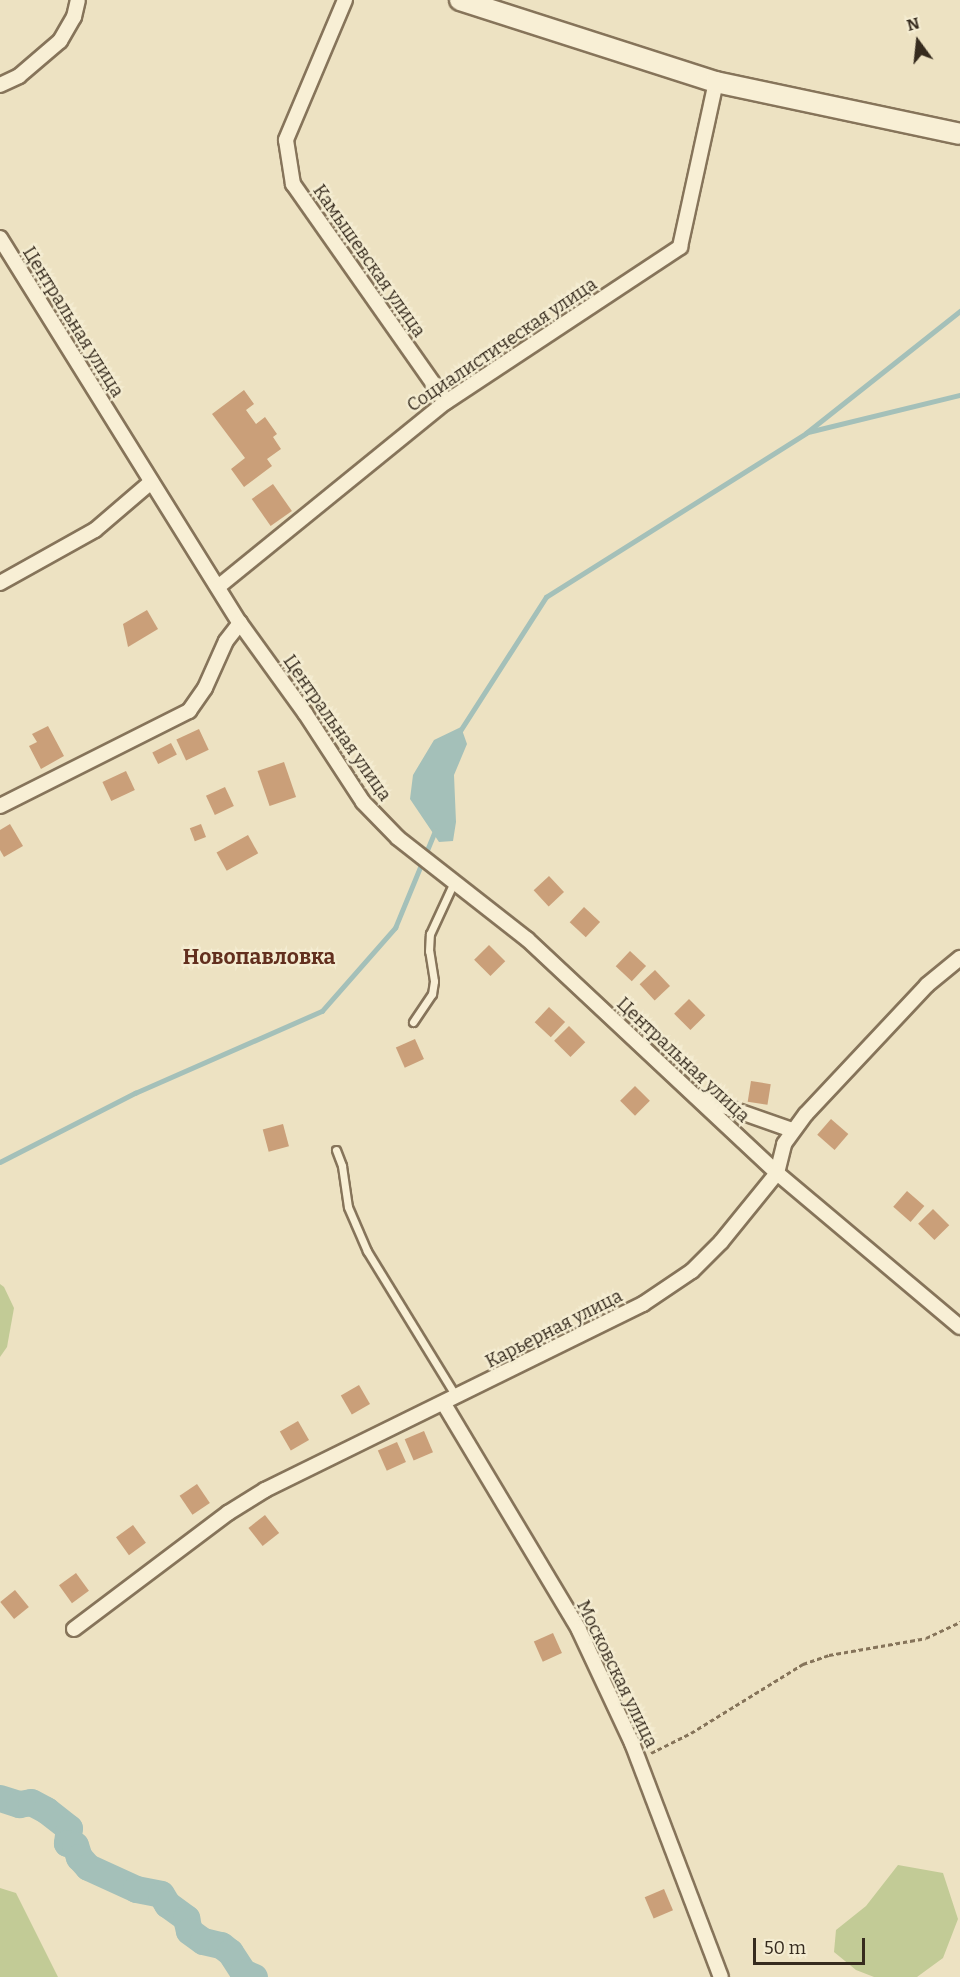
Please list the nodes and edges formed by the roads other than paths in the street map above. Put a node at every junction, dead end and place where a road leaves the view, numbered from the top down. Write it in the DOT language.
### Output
graph roads {
  1 [pos="78,0"];
  2 [pos="345,0"];
  3 [pos="460,0"];
  4 [pos="716,82"];
  5 [pos="0,85"];
  6 [pos="960,135"];
  7 [pos="0,238"];
  8 [pos="446,402"];
  9 [pos="151,482"];
  10 [pos="0,582"];
  11 [pos="218,587"];
  12 [pos="240,622"];
  13 [pos="0,806"];
  14 [pos="455,880"];
  15 [pos="960,958"];
  16 [pos="413,1022"];
  17 [pos="694,1095"];
  18 [pos="792,1130"];
  19 [pos="336,1150"];
  20 [pos="777,1173"];
  21 [pos="960,1327"];
  22 [pos="457,1398"];
  23 [pos="444,1404"];
  24 [pos="74,1629"];
  25 [pos="721,1977"];
  1 -- 5 [label="street"];
  2 -- 8 [label="street, Камышевская улица"];
  3 -- 4 [label="street"];
  4 -- 6 [label="street"];
  4 -- 8 [label="street, Социалистическая улица"];
  7 -- 9 [label="street, Центральная улица"];
  8 -- 11 [label="street, Социалистическая улица"];
  9 -- 10 [label="street"];
  9 -- 11 [label="street, Центральная улица"];
  11 -- 12 [label="street, Центральная улица"];
  12 -- 13 [label="street"];
  12 -- 14 [label="street, Центральная улица"];
  14 -- 16 [label="lane"];
  14 -- 17 [label="street, Центральная улица"];
  15 -- 18 [label="street, Карьерная улица"];
  17 -- 18 [label="street"];
  17 -- 20 [label="street, Центральная улица"];
  18 -- 20 [label="street, Карьерная улица"];
  19 -- 22 [label="lane"];
  20 -- 21 [label="street, Центральная улица"];
  20 -- 22 [label="street, Карьерная улица"];
  22 -- 23 [label="street, Карьерная улица"];
  23 -- 24 [label="street, Карьерная улица"];
  23 -- 25 [label="street, Московская улица"];
}
